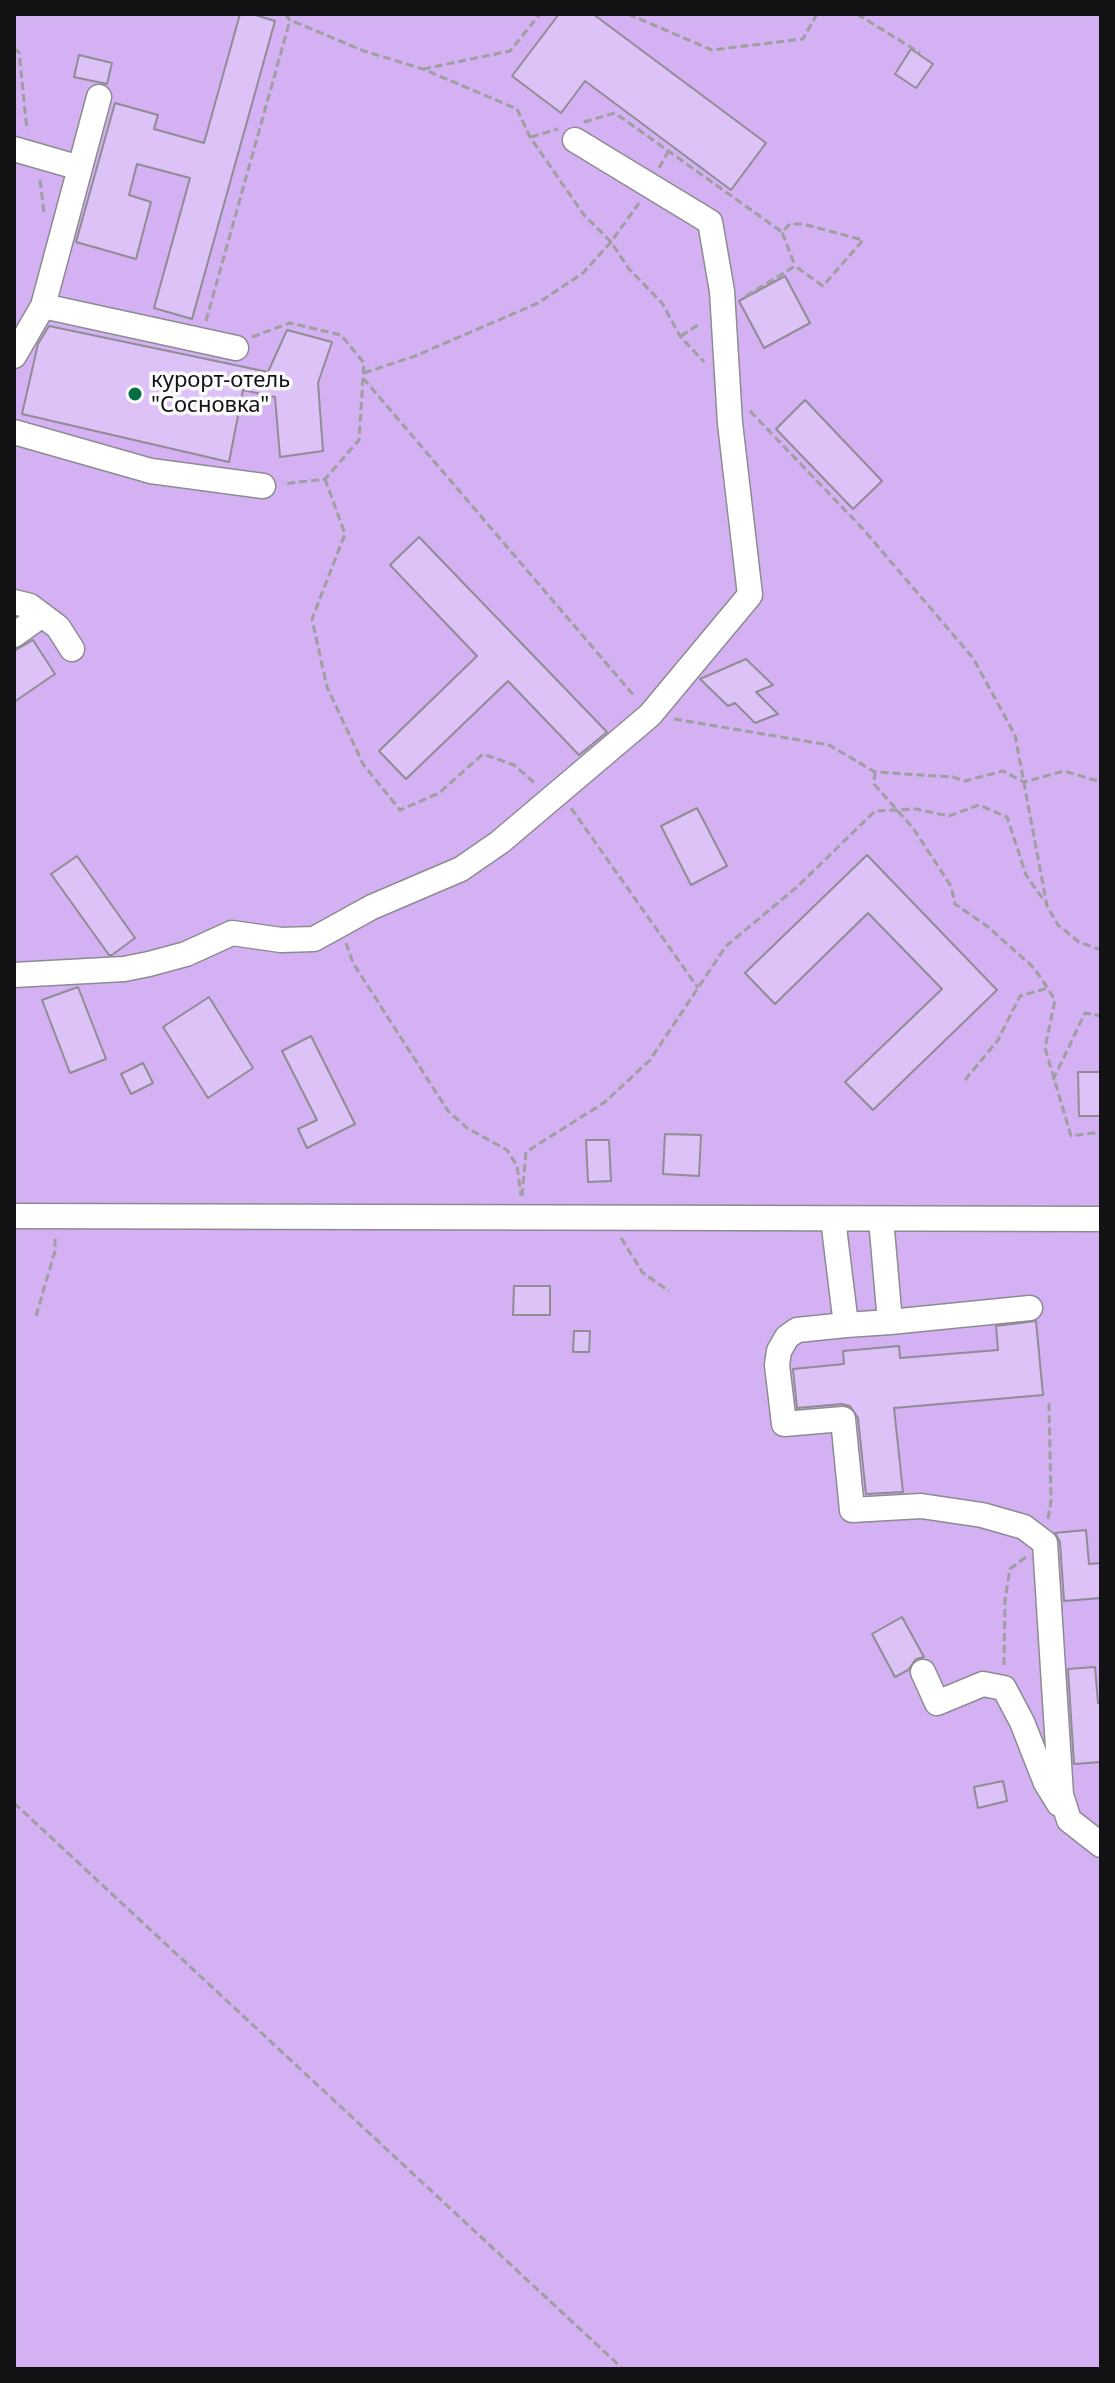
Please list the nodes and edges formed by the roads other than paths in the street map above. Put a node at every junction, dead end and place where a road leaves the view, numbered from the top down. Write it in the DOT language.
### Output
graph roads {
  1 [pos="99,97"];
  2 [pos="569,131"];
  3 [pos="14,149"];
  4 [pos="80,168"];
  5 [pos="43,306"];
  6 [pos="236,348"];
  7 [pos="14,356"];
  8 [pos="14,432"];
  9 [pos="263,486"];
  10 [pos="14,602"];
  11 [pos="42,615"];
  12 [pos="14,635"];
  13 [pos="72,649"];
  14 [pos="14,975"];
  15 [pos="14,1216"];
  16 [pos="833,1219"];
  17 [pos="881,1219"];
  18 [pos="1101,1219"];
  19 [pos="1030,1308"];
  20 [pos="890,1322"];
  21 [pos="846,1325"];
  22 [pos="923,1672"];
  23 [pos="1069,1820"];
  24 [pos="1101,1845"];
  1 -- 4 [label="street"];
  2 -- 14 [label="street"];
  3 -- 4 [label="street"];
  4 -- 5 [label="street"];
  5 -- 6 [label="street"];
  5 -- 7 [label="street"];
  8 -- 9 [label="street"];
  10 -- 11 [label="street"];
  11 -- 12 [label="street"];
  11 -- 13 [label="street"];
  15 -- 16 [label="street"];
  16 -- 17 [label="street"];
  16 -- 21 [label="street"];
  17 -- 18 [label="street"];
  17 -- 20 [label="street"];
  19 -- 20 [label="street"];
  20 -- 21 [label="street"];
  21 -- 23 [label="street"];
  22 -- 23 [label="street"];
  23 -- 24 [label="street"];
}
